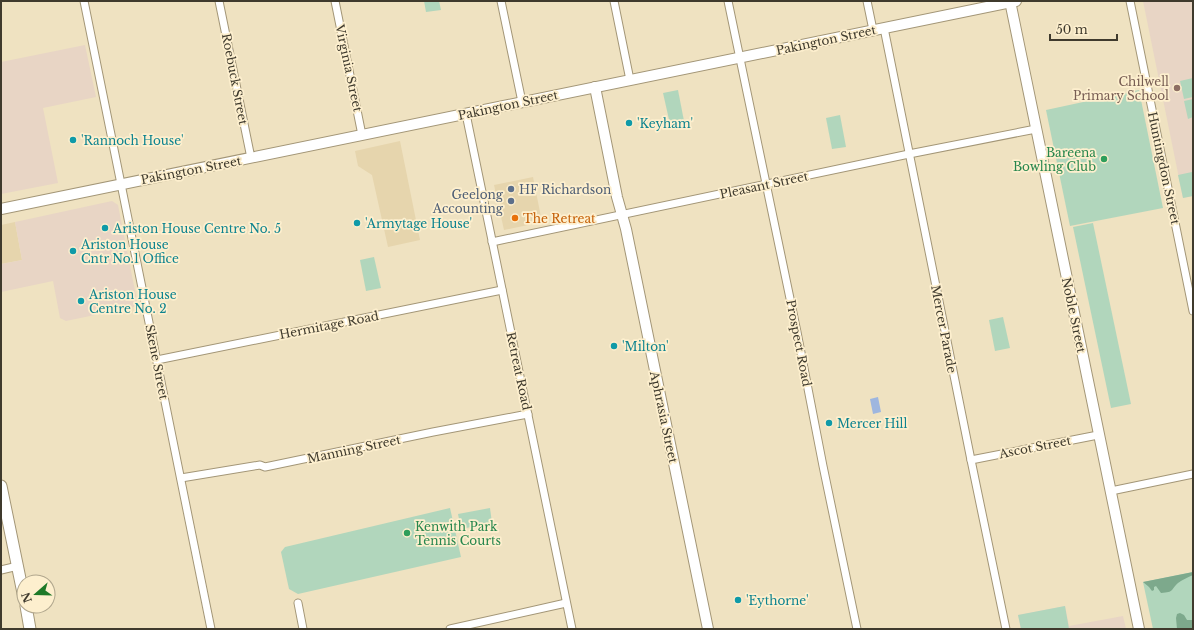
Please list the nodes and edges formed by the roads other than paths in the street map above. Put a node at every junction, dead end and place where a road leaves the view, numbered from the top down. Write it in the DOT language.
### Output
graph roads {
  1 [pos="84,1"];
  2 [pos="219,1"];
  3 [pos="335,1"];
  4 [pos="501,1"];
  5 [pos="614,1"];
  6 [pos="728,1"];
  7 [pos="867,1"];
  8 [pos="1012,1"];
  9 [pos="1130,1"];
  10 [pos="884,28"];
  11 [pos="873,30"];
  12 [pos="740,57"];
  13 [pos="630,80"];
  14 [pos="595,87"];
  15 [pos="522,102"];
  16 [pos="466,114"];
  17 [pos="1036,129"];
  18 [pos="362,135"];
  19 [pos="909,154"];
  20 [pos="251,158"];
  21 [pos="120,184"];
  22 [pos="766,185"];
  23 [pos="1,209"];
  24 [pos="622,214"];
  25 [pos="492,242"];
  26 [pos="502,290"];
  27 [pos="1193,311"];
  28 [pos="157,360"];
  29 [pos="528,414"];
  30 [pos="1098,435"];
  31 [pos="971,460"];
  32 [pos="1193,474"];
  33 [pos="180,478"];
  34 [pos="1,486"];
  35 [pos="1111,491"];
  36 [pos="18,566"];
  37 [pos="1,570"];
  38 [pos="20,574"];
  39 [pos="298,603"];
  40 [pos="566,603"];
  41 [pos="27,614"];
  42 [pos="30,629"];
  43 [pos="211,629"];
  44 [pos="303,629"];
  45 [pos="450,629"];
  46 [pos="572,629"];
  47 [pos="708,629"];
  48 [pos="857,629"];
  49 [pos="1006,629"];
  50 [pos="1139,629"];
  1 -- 21 [label="street, Skene Street"];
  2 -- 20 [label="street, Roebuck Street"];
  3 -- 18 [label="street, Virginia Street"];
  4 -- 15 [label="street"];
  5 -- 13 [label="street"];
  6 -- 12 [label="street, Prospect Road"];
  7 -- 11 [label="street"];
  8 -- 10 [label="street, Pakington Street"];
  8 -- 17 [label="street, Noble Street"];
  9 -- 27 [label="street, Huntingdon Street"];
  10 -- 11 [label="street, Pakington Street"];
  10 -- 19 [label="street, Mercer Parade"];
  11 -- 12 [label="street, Pakington Street"];
  12 -- 13 [label="street, Pakington Street"];
  12 -- 22 [label="street, Prospect Road"];
  13 -- 14 [label="street, Pakington Street"];
  14 -- 15 [label="street, Pakington Street"];
  14 -- 24 [label="street, Aphrasia Street"];
  15 -- 16 [label="street, Pakington Street"];
  16 -- 18 [label="street, Pakington Street"];
  16 -- 25 [label="street, Retreat Road"];
  17 -- 19 [label="street, Pleasant Street"];
  17 -- 30 [label="street, Noble Street"];
  18 -- 20 [label="street, Pakington Street"];
  19 -- 22 [label="street, Pleasant Street"];
  19 -- 31 [label="street, Mercer Parade"];
  20 -- 21 [label="street, Pakington Street"];
  21 -- 23 [label="street, Pakington Street"];
  21 -- 28 [label="street, Skene Street"];
  22 -- 24 [label="street, Pleasant Street"];
  22 -- 48 [label="street, Prospect Road"];
  24 -- 25 [label="street, Pleasant Street"];
  24 -- 47 [label="street, Aphrasia Street"];
  25 -- 26 [label="street, Retreat Road"];
  26 -- 28 [label="street, Hermitage Road"];
  26 -- 29 [label="street, Retreat Road"];
  28 -- 33 [label="street, Skene Street"];
  29 -- 33 [label="street, Manning Street"];
  29 -- 40 [label="street, Retreat Road"];
  30 -- 31 [label="street, Ascot Street"];
  30 -- 35 [label="street, Noble Street"];
  31 -- 49 [label="street, Mercer Parade"];
  32 -- 35 [label="street"];
  33 -- 43 [label="street, Skene Street"];
  34 -- 36 [label="main road"];
  35 -- 50 [label="street, Noble Street"];
  36 -- 37 [label="street"];
  36 -- 38 [label="main road"];
  39 -- 44 [label="street"];
  40 -- 45 [label="street"];
  40 -- 46 [label="street, Retreat Road"];
  41 -- 42 [label="main road"];
}
